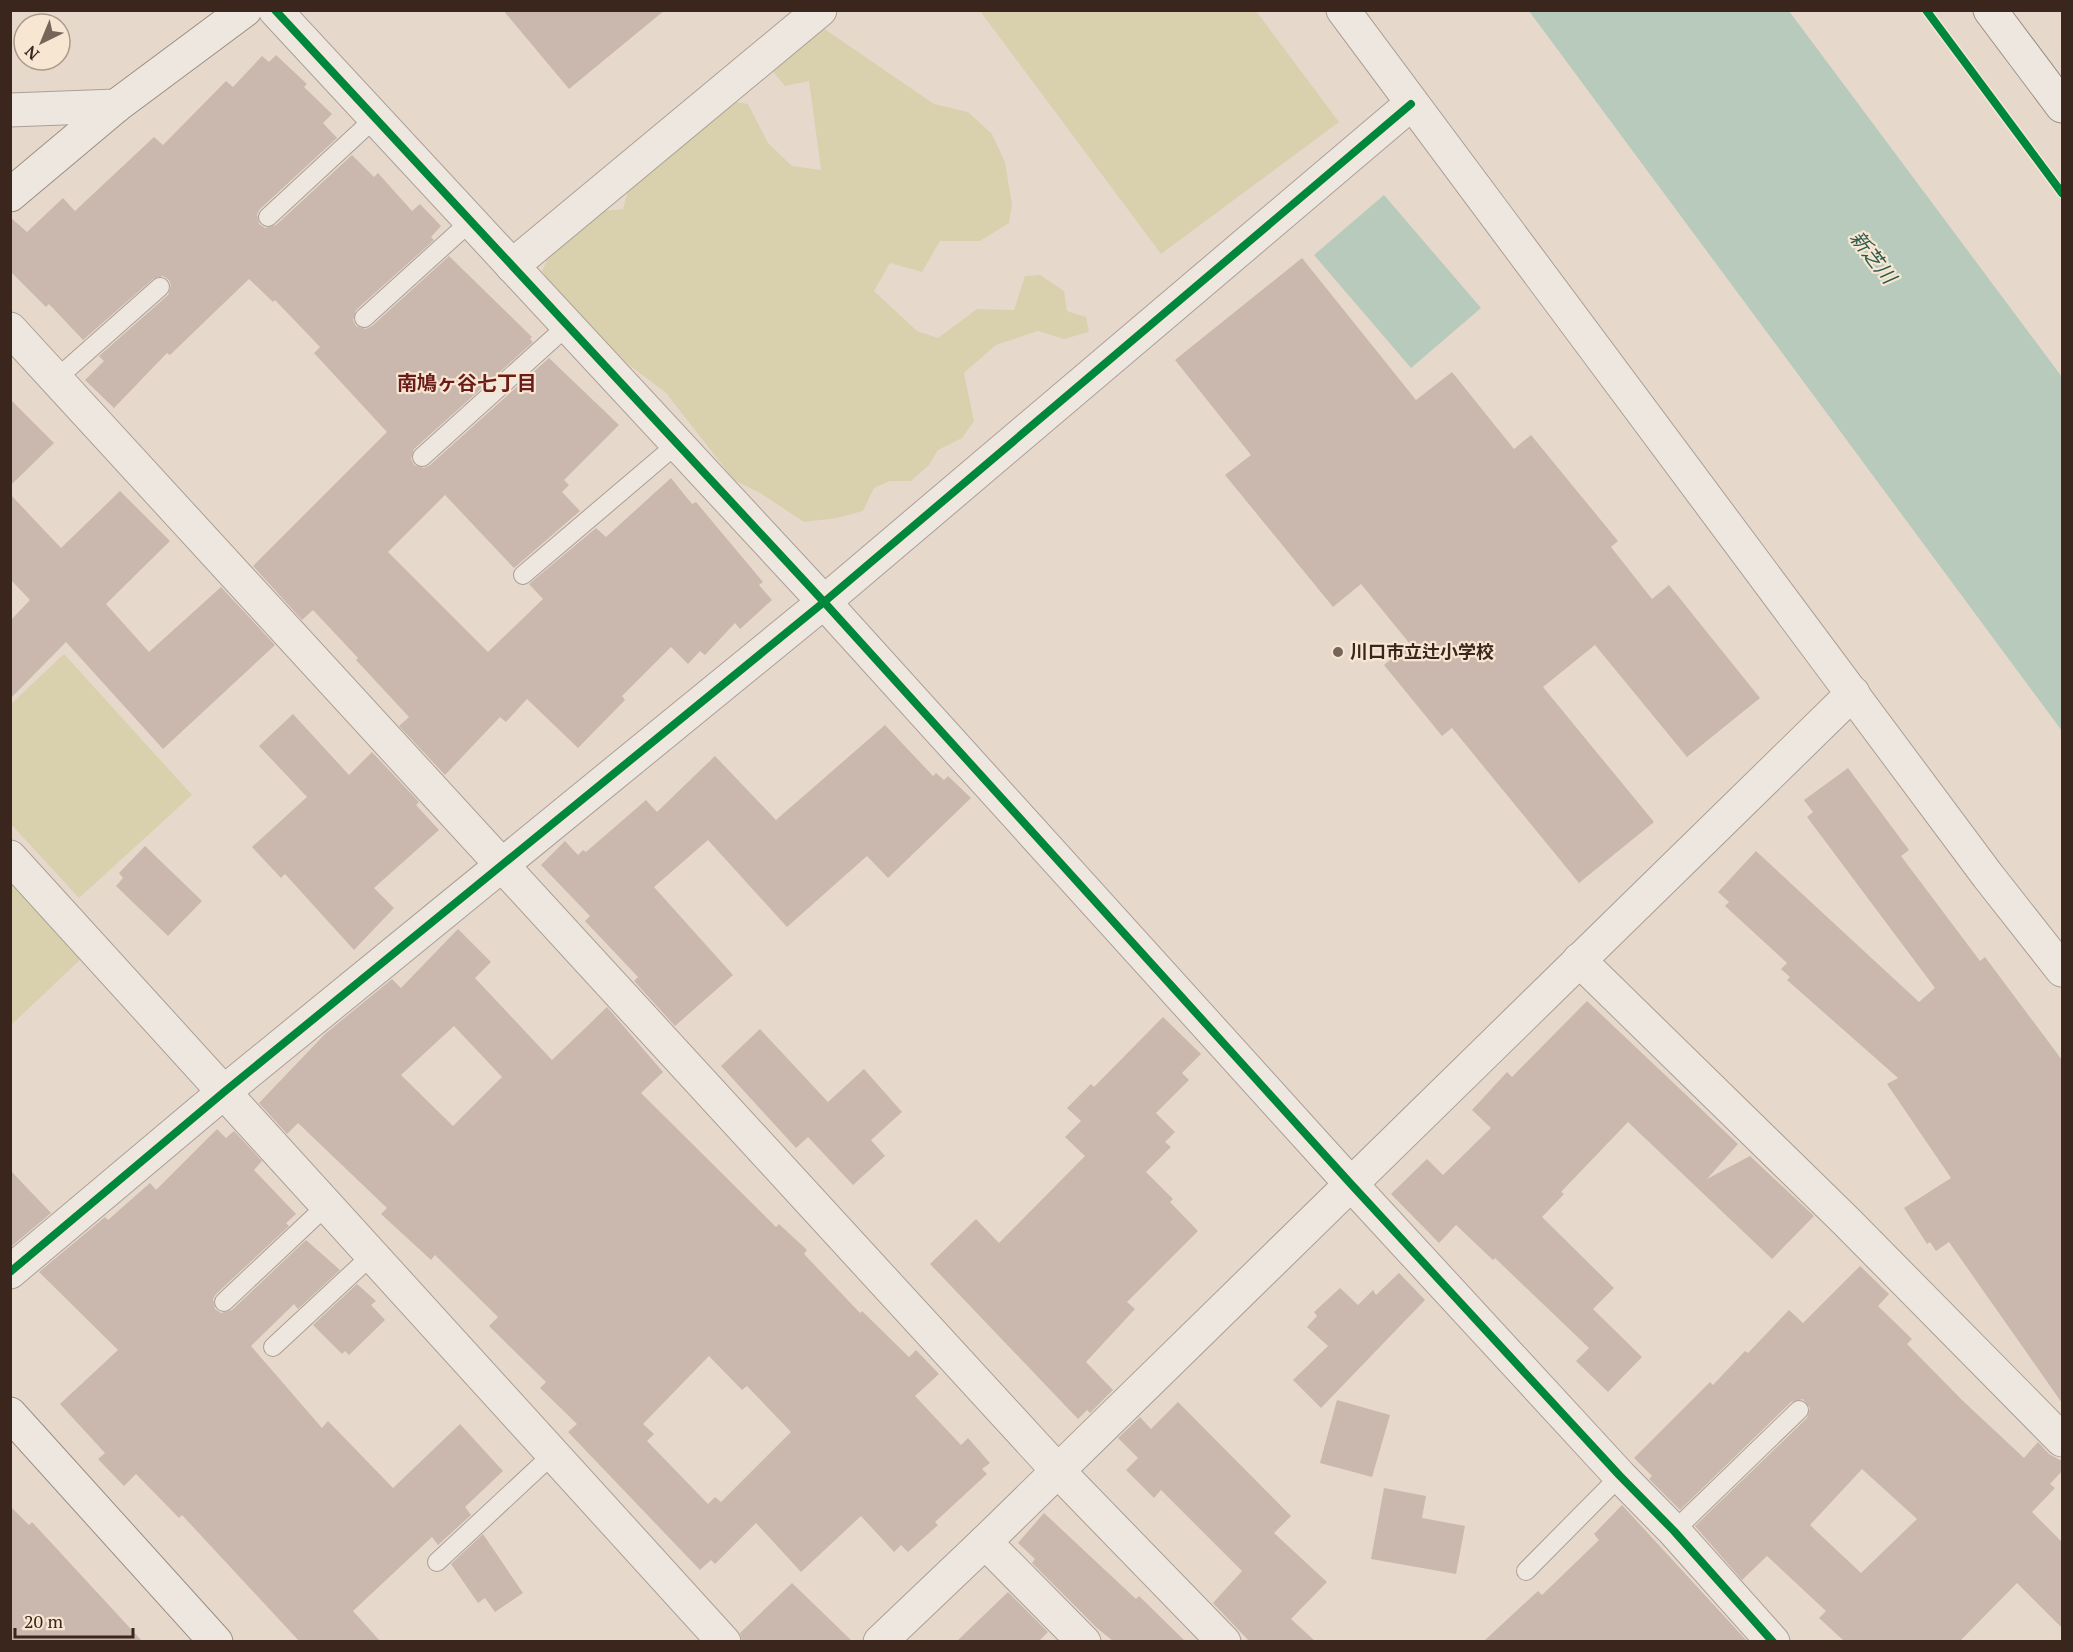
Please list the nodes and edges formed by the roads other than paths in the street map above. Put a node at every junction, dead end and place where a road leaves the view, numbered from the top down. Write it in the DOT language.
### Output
graph roads {
  1 [pos="246,10"];
  2 [pos="275,10"];
  3 [pos="820,10"];
  4 [pos="1343,10"];
  5 [pos="1990,10"];
  6 [pos="1411,104"];
  7 [pos="116,106"];
  8 [pos="2062,106"];
  9 [pos="10,110"];
  10 [pos="375,118"];
  11 [pos="10,195"];
  12 [pos="268,217"];
  13 [pos="471,221"];
  14 [pos="512,266"];
  15 [pos="160,287"];
  16 [pos="364,318"];
  17 [pos="567,326"];
  18 [pos="10,329"];
  19 [pos="56,379"];
  20 [pos="677,444"];
  21 [pos="422,457"];
  22 [pos="523,575"];
  23 [pos="824,602"];
  24 [pos="1853,693"];
  25 [pos="10,857"];
  26 [pos="501,864"];
  27 [pos="1579,960"];
  28 [pos="2062,970"];
  29 [pos="224,1092"];
  30 [pos="1350,1183"];
  31 [pos="326,1206"];
  32 [pos="372,1255"];
  33 [pos="10,1272"];
  34 [pos="224,1302"];
  35 [pos="273,1347"];
  36 [pos="1799,1410"];
  37 [pos="10,1414"];
  38 [pos="2062,1440"];
  39 [pos="552,1455"];
  40 [pos="1058,1471"];
  41 [pos="1620,1476"];
  42 [pos="1674,1532"];
  43 [pos="985,1542"];
  44 [pos="437,1562"];
  45 [pos="1526,1571"];
  46 [pos="216,1641"];
  47 [pos="724,1641"];
  48 [pos="880,1641"];
  49 [pos="1084,1641"];
  50 [pos="1224,1641"];
  51 [pos="1773,1641"];
  1 -- 7 [label="street"];
  2 -- 10 [label="street"];
  3 -- 14 [label="street"];
  4 -- 6 [label="street"];
  5 -- 8 [label="street"];
  6 -- 23 [label="street"];
  6 -- 24 [label="street"];
  7 -- 9 [label="street"];
  7 -- 11 [label="street"];
  10 -- 12 [label="lane"];
  10 -- 13 [label="street"];
  13 -- 14 [label="street"];
  13 -- 16 [label="lane"];
  14 -- 17 [label="street"];
  15 -- 19 [label="lane"];
  17 -- 20 [label="street"];
  17 -- 21 [label="lane"];
  18 -- 19 [label="street"];
  19 -- 26 [label="street"];
  20 -- 22 [label="lane"];
  20 -- 23 [label="street"];
  23 -- 26 [label="street"];
  23 -- 30 [label="street"];
  24 -- 27 [label="street"];
  24 -- 28 [label="street"];
  25 -- 29 [label="street"];
  26 -- 29 [label="street"];
  26 -- 40 [label="street"];
  27 -- 30 [label="street"];
  27 -- 38 [label="street"];
  29 -- 31 [label="street"];
  29 -- 33 [label="street"];
  30 -- 40 [label="street"];
  30 -- 41 [label="street"];
  31 -- 32 [label="street"];
  31 -- 34 [label="lane"];
  32 -- 35 [label="lane"];
  32 -- 39 [label="street"];
  36 -- 42 [label="lane"];
  37 -- 46 [label="street"];
  39 -- 44 [label="lane"];
  39 -- 47 [label="street"];
  40 -- 43 [label="street"];
  40 -- 50 [label="street"];
  41 -- 42 [label="street"];
  41 -- 45 [label="lane"];
  42 -- 51 [label="street"];
  43 -- 48 [label="street"];
  43 -- 49 [label="street"];
}
